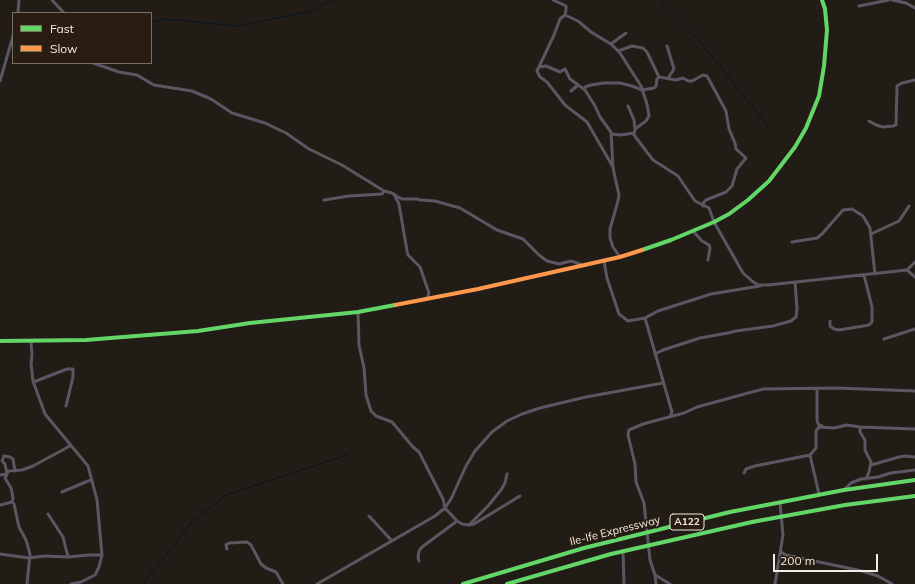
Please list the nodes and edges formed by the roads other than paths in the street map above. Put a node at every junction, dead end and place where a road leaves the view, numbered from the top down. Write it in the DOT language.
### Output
graph roads {
  1 [pos="19,0"];
  2 [pos="52,0"];
  3 [pos="553,0"];
  4 [pos="822,0"];
  5 [pos="880,0"];
  6 [pos="889,0"];
  7 [pos="892,0"];
  8 [pos="859,6"];
  9 [pos="915,8"];
  10 [pos="18,12"];
  11 [pos="63,12"];
  12 [pos="565,16"];
  13 [pos="626,33"];
  14 [pos="12,39"];
  15 [pos="611,44"];
  16 [pos="668,46"];
  17 [pos="618,51"];
  18 [pos="96,64"];
  19 [pos="539,67"];
  20 [pos="659,77"];
  21 [pos="668,78"];
  22 [pos="0,80"];
  23 [pos="915,80"];
  24 [pos="578,85"];
  25 [pos="585,90"];
  26 [pos="642,90"];
  27 [pos="571,91"];
  28 [pos="628,106"];
  29 [pos="869,121"];
  30 [pos="634,131"];
  31 [pos="612,134"];
  32 [pos="613,168"];
  33 [pos="384,191"];
  34 [pos="394,194"];
  35 [pos="324,200"];
  36 [pos="704,206"];
  37 [pos="909,206"];
  38 [pos="714,222"];
  39 [pos="693,231"];
  40 [pos="871,234"];
  41 [pos="792,242"];
  42 [pos="620,257"];
  43 [pos="708,260"];
  44 [pos="604,261"];
  45 [pos="915,262"];
  46 [pos="582,266"];
  47 [pos="907,270"];
  48 [pos="875,274"];
  49 [pos="864,275"];
  50 [pos="915,277"];
  51 [pos="795,282"];
  52 [pos="768,285"];
  53 [pos="427,299"];
  54 [pos="358,312"];
  55 [pos="645,318"];
  56 [pos="830,321"];
  57 [pos="915,329"];
  58 [pos="884,339"];
  59 [pos="0,341"];
  60 [pos="32,341"];
  61 [pos="655,354"];
  62 [pos="34,381"];
  63 [pos="663,383"];
  64 [pos="817,389"];
  65 [pos="915,391"];
  66 [pos="66,406"];
  67 [pos="672,412"];
  68 [pos="676,415"];
  69 [pos="670,417"];
  70 [pos="822,426"];
  71 [pos="860,428"];
  72 [pos="915,429"];
  73 [pos="70,446"];
  74 [pos="810,455"];
  75 [pos="915,457"];
  76 [pos="871,465"];
  77 [pos="915,470"];
  78 [pos="15,471"];
  79 [pos="869,472"];
  80 [pos="744,473"];
  81 [pos="7,474"];
  82 [pos="507,474"];
  83 [pos="0,475"];
  84 [pos="873,478"];
  85 [pos="866,479"];
  86 [pos="92,480"];
  87 [pos="915,480"];
  88 [pos="844,490"];
  89 [pos="62,492"];
  90 [pos="819,494"];
  91 [pos="520,496"];
  92 [pos="915,496"];
  93 [pos="12,502"];
  94 [pos="779,502"];
  95 [pos="0,505"];
  96 [pos="445,508"];
  97 [pos="48,514"];
  98 [pos="369,516"];
  99 [pos="782,516"];
  100 [pos="457,521"];
  101 [pos="469,525"];
  102 [pos="648,532"];
  103 [pos="392,541"];
  104 [pos="649,545"];
  105 [pos="227,549"];
  106 [pos="623,552"];
  107 [pos="781,552"];
  108 [pos="0,554"];
  109 [pos="102,555"];
  110 [pos="68,557"];
  111 [pos="29,558"];
  112 [pos="419,561"];
  113 [pos="655,574"];
  114 [pos="27,584"];
  115 [pos="71,584"];
  116 [pos="283,584"];
  117 [pos="316,584"];
  118 [pos="463,584"];
  119 [pos="507,584"];
  120 [pos="624,584"];
  121 [pos="656,584"];
  122 [pos="670,584"];
  123 [pos="775,584"];
  124 [pos="892,584"];
  1 -- 10 [label="street"];
  2 -- 11 [label="street"];
  3 -- 12 [label="street"];
  4 -- 38 [label="main road"];
  5 -- 6 [label="street"];
  5 -- 8 [label="street"];
  7 -- 9 [label="street"];
  12 -- 15 [label="street"];
  12 -- 19 [label="street"];
  13 -- 15 [label="street"];
  14 -- 22 [label="street"];
  15 -- 17 [label="street"];
  16 -- 21 [label="street"];
  17 -- 20 [label="street"];
  17 -- 26 [label="street"];
  18 -- 33 [label="street"];
  19 -- 24 [label="street"];
  19 -- 32 [label="street"];
  20 -- 21 [label="street"];
  20 -- 26 [label="street"];
  21 -- 36 [label="street"];
  23 -- 29 [label="street"];
  24 -- 25 [label="street"];
  24 -- 27 [label="street"];
  25 -- 26 [label="street"];
  25 -- 31 [label="street"];
  26 -- 30 [label="street"];
  28 -- 30 [label="street"];
  30 -- 31 [label="street"];
  30 -- 36 [label="street"];
  31 -- 32 [label="street"];
  32 -- 42 [label="street"];
  33 -- 34 [label="street"];
  33 -- 35 [label="street"];
  34 -- 46 [label="street"];
  34 -- 53 [label="street"];
  36 -- 38 [label="street"];
  37 -- 40 [label="street"];
  38 -- 39 [label="main road"];
  38 -- 52 [label="street"];
  39 -- 42 [label="main road"];
  39 -- 43 [label="street"];
  40 -- 41 [label="street"];
  40 -- 48 [label="street"];
  42 -- 44 [label="main road"];
  44 -- 46 [label="main road"];
  44 -- 55 [label="street"];
  45 -- 47 [label="street"];
  46 -- 53 [label="main road"];
  47 -- 48 [label="street"];
  47 -- 50 [label="street"];
  48 -- 49 [label="street"];
  49 -- 51 [label="street"];
  49 -- 56 [label="street"];
  51 -- 52 [label="street"];
  51 -- 61 [label="street"];
  52 -- 55 [label="street"];
  53 -- 54 [label="main road"];
  54 -- 60 [label="main road"];
  54 -- 96 [label="street"];
  55 -- 61 [label="street"];
  57 -- 58 [label="street"];
  59 -- 60 [label="main road"];
  60 -- 62 [label="street"];
  61 -- 63 [label="street"];
  62 -- 66 [label="street"];
  62 -- 73 [label="street"];
  63 -- 67 [label="street"];
  63 -- 96 [label="street"];
  64 -- 65 [label="street"];
  64 -- 68 [label="street"];
  64 -- 70 [label="street"];
  67 -- 68 [label="street"];
  67 -- 69 [label="street"];
  68 -- 69 [label="street"];
  69 -- 102 [label="street"];
  70 -- 71 [label="street"];
  70 -- 74 [label="street"];
  71 -- 72 [label="street"];
  71 -- 76 [label="street"];
  73 -- 78 [label="street"];
  73 -- 86 [label="street"];
  74 -- 80 [label="street"];
  74 -- 90 [label="street"];
  75 -- 76 [label="street"];
  76 -- 79 [label="street"];
  77 -- 84 [label="street"];
  78 -- 81 [label="street"];
  78 -- 81 [label="street"];
  79 -- 84 [label="street"];
  79 -- 85 [label="street"];
  81 -- 83 [label="street"];
  81 -- 93 [label="street"];
  82 -- 101 [label="street"];
  84 -- 85 [label="street"];
  85 -- 88 [label="street"];
  86 -- 89 [label="street"];
  86 -- 109 [label="street"];
  87 -- 88 [label="main road, Ile-Ife Expressway / A122"];
  88 -- 90 [label="main road, Ile-Ife Expressway / A122"];
  90 -- 94 [label="main road, Ile-Ife Expressway / A122"];
  91 -- 101 [label="street"];
  92 -- 99 [label="main road, Ile-Ife Expressway / A122"];
  93 -- 95 [label="street"];
  93 -- 111 [label="street"];
  94 -- 99 [label="street"];
  94 -- 102 [label="main road, Ile-Ife Expressway / A122"];
  96 -- 100 [label="street"];
  96 -- 103 [label="street"];
  97 -- 110 [label="street"];
  98 -- 103 [label="street"];
  99 -- 104 [label="main road, Ile-Ife Expressway / A122"];
  99 -- 107 [label="street"];
  100 -- 101 [label="street"];
  100 -- 112 [label="street"];
  102 -- 104 [label="street"];
  102 -- 118 [label="main road, Ile-Ife Expressway / A122"];
  103 -- 117 [label="street"];
  104 -- 106 [label="main road, Ile-Ife Expressway / A122"];
  104 -- 113 [label="street"];
  105 -- 116 [label="street"];
  106 -- 119 [label="main road, Ile-Ife Expressway / A122"];
  106 -- 120 [label="street"];
  107 -- 123 [label="street"];
  107 -- 124 [label="street"];
  108 -- 111 [label="street"];
  109 -- 110 [label="street"];
  109 -- 115 [label="street"];
  110 -- 111 [label="street"];
  111 -- 114 [label="street"];
  113 -- 121 [label="street"];
  113 -- 122 [label="street"];
}
